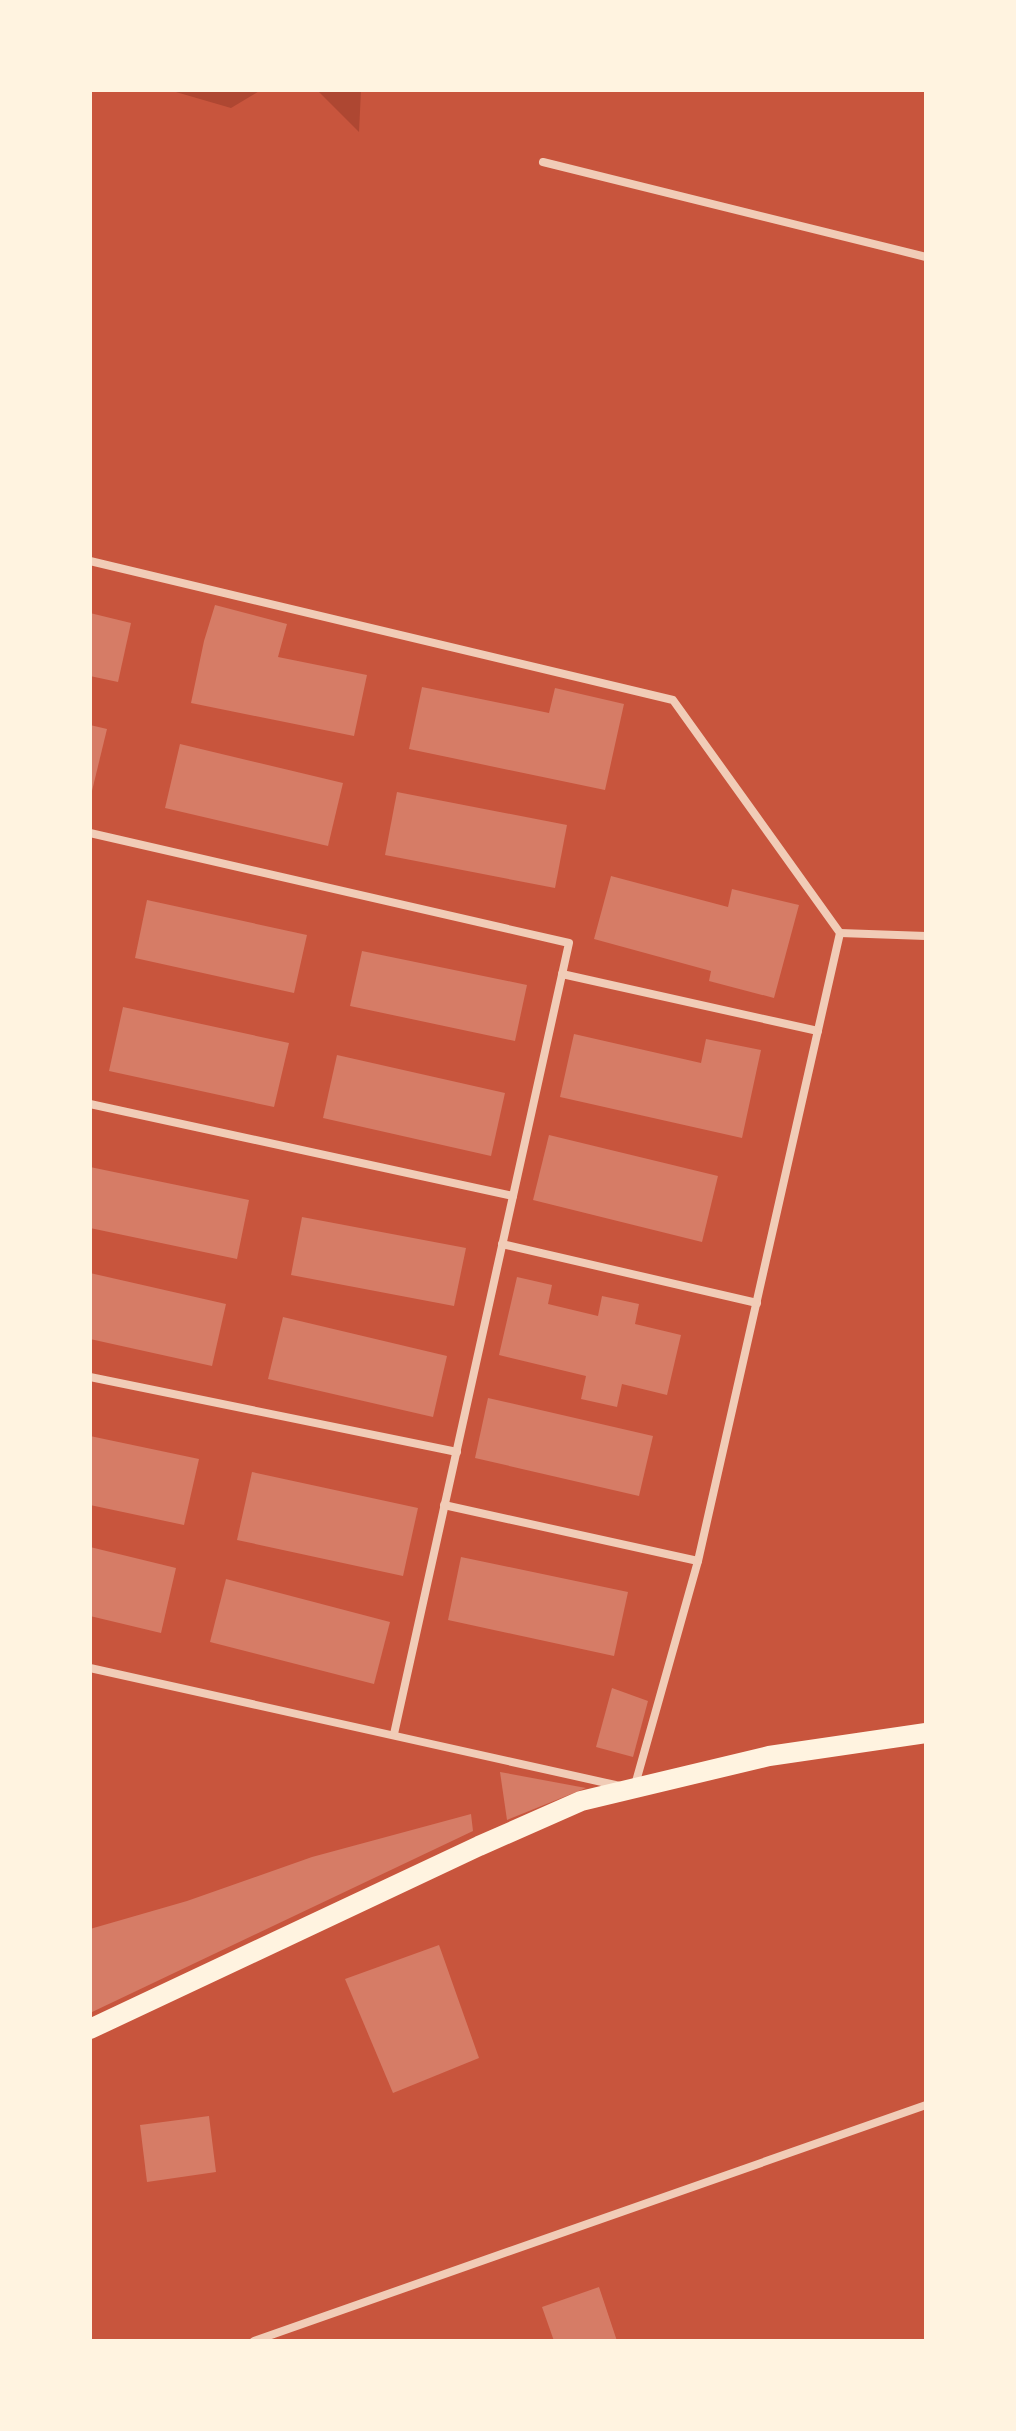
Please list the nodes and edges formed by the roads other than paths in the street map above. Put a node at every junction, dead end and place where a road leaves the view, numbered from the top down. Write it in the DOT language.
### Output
graph roads {
  1 [pos="543,162"];
  2 [pos="926,257"];
  3 [pos="90,561"];
  4 [pos="90,833"];
  5 [pos="840,933"];
  6 [pos="926,936"];
  7 [pos="562,974"];
  8 [pos="818,1031"];
  9 [pos="90,1104"];
  10 [pos="513,1196"];
  11 [pos="502,1244"];
  12 [pos="757,1303"];
  13 [pos="90,1377"];
  14 [pos="457,1452"];
  15 [pos="444,1505"];
  16 [pos="698,1561"];
  17 [pos="90,1668"];
  18 [pos="926,1733"];
  19 [pos="394,1734"];
  20 [pos="634,1789"];
  21 [pos="90,2029"];
  22 [pos="926,2105"];
  23 [pos="254,2341"];
  1 -- 2 [label="street"];
  3 -- 5 [label="street"];
  4 -- 7 [label="street"];
  5 -- 6 [label="street"];
  5 -- 8 [label="street"];
  7 -- 8 [label="street"];
  7 -- 10 [label="street"];
  8 -- 12 [label="street"];
  9 -- 10 [label="street"];
  10 -- 11 [label="street"];
  11 -- 12 [label="street"];
  11 -- 14 [label="street"];
  12 -- 16 [label="street"];
  13 -- 14 [label="street"];
  14 -- 15 [label="street"];
  15 -- 16 [label="street"];
  15 -- 19 [label="street"];
  16 -- 20 [label="street"];
  17 -- 19 [label="street"];
  18 -- 20 [label="main road"];
  19 -- 20 [label="street"];
  20 -- 21 [label="main road"];
  22 -- 23 [label="street"];
}
